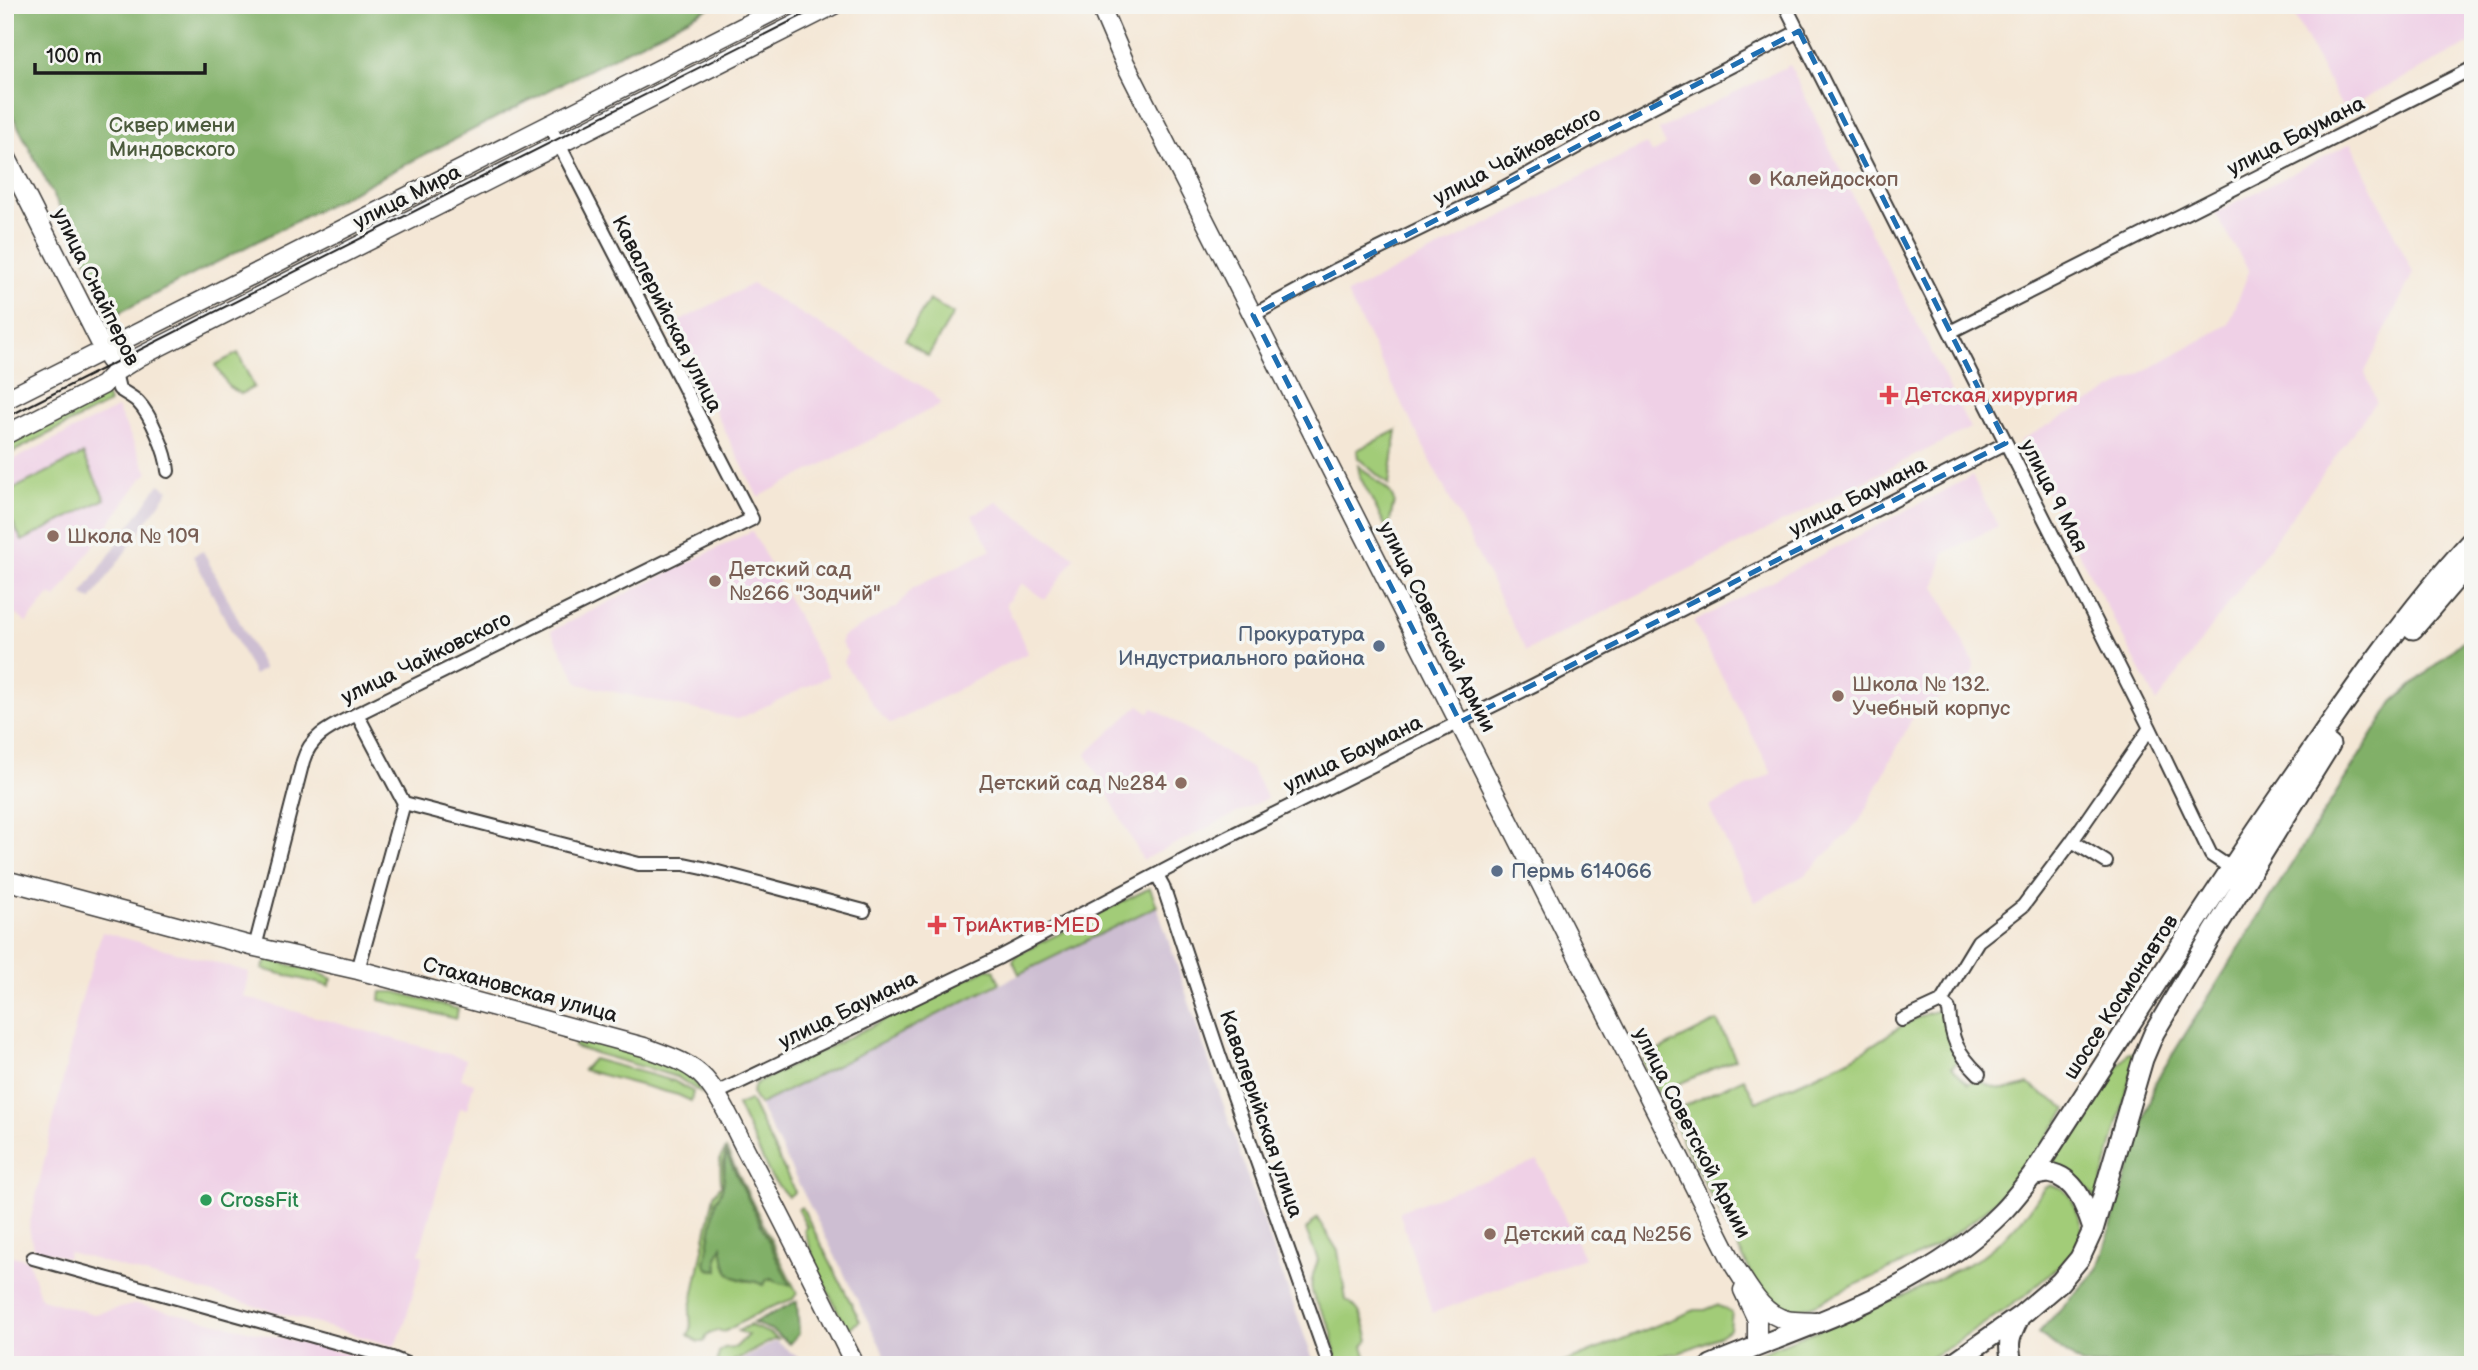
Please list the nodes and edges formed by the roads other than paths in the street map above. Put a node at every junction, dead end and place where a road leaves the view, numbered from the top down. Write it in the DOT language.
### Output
graph roads {
  1 [pos="786,5"];
  2 [pos="834,5"];
  3 [pos="1100,5"];
  4 [pos="1785,5"];
  5 [pos="1798,31"];
  6 [pos="2473,68"];
  7 [pos="549,125"];
  8 [pos="559,145"];
  9 [pos="5,154"];
  10 [pos="1253,315"];
  11 [pos="1950,332"];
  12 [pos="104,350"];
  13 [pos="116,372"];
  14 [pos="5,400"];
  15 [pos="5,435"];
  16 [pos="2006,443"];
  17 [pos="168,471"];
  18 [pos="752,519"];
  19 [pos="2473,538"];
  20 [pos="2473,559"];
  21 [pos="357,714"];
  22 [pos="1460,722"];
  23 [pos="2150,727"];
  24 [pos="404,803"];
  25 [pos="2072,841"];
  26 [pos="2106,862"];
  27 [pos="2239,873"];
  28 [pos="1157,875"];
  29 [pos="5,880"];
  30 [pos="864,911"];
  31 [pos="255,947"];
  32 [pos="358,970"];
  33 [pos="1941,1002"];
  34 [pos="1902,1020"];
  35 [pos="1979,1074"];
  36 [pos="715,1094"];
  37 [pos="2032,1176"];
  38 [pos="2093,1230"];
  39 [pos="33,1258"];
  40 [pos="1735,1267"];
  41 [pos="2020,1316"];
  42 [pos="1816,1322"];
  43 [pos="1758,1345"];
  44 [pos="409,1365"];
  45 [pos="855,1365"];
  46 [pos="1329,1365"];
  47 [pos="1711,1365"];
  48 [pos="1950,1365"];
  49 [pos="2012,1365"];
  1 -- 7 [label="main road, улица Мира"];
  2 -- 8 [label="main road, улица Мира"];
  3 -- 10 [label="main road, улица Советской Армии"];
  4 -- 5 [label="street, улица 9 Мая"];
  5 -- 10 [label="street, улица Чайковского"];
  5 -- 11 [label="street, улица 9 Мая"];
  6 -- 11 [label="street, улица Баумана"];
  7 -- 8 [label="street, Кавалерийская улица"];
  7 -- 12 [label="main road, улица Мира"];
  8 -- 13 [label="main road, улица Мира"];
  8 -- 18 [label="street, Кавалерийская улица"];
  9 -- 12 [label="main road, улица Снайперов"];
  10 -- 22 [label="main road, улица Советской Армии"];
  11 -- 16 [label="street, улица 9 Мая"];
  12 -- 13 [label="main road, улица Снайперов"];
  12 -- 14 [label="main road, улица Мира"];
  13 -- 15 [label="main road, улица Мира"];
  13 -- 17 [label="street, улица Снайперов"];
  16 -- 22 [label="street, улица Баумана"];
  16 -- 23 [label="street, улица 9 Мая"];
  18 -- 21 [label="street, улица Чайковского"];
  19 -- 27 [label="main road, шоссе Космонавтов"];
  20 -- 27 [label="main road, шоссе Космонавтов"];
  21 -- 24 [label="street"];
  21 -- 31 [label="street, улица Чайковского"];
  22 -- 28 [label="street, улица Баумана"];
  22 -- 40 [label="main road, улица Советской Армии"];
  23 -- 25 [label="street"];
  23 -- 27 [label="street, улица 9 Мая"];
  24 -- 30 [label="street"];
  24 -- 32 [label="street"];
  25 -- 26 [label="street"];
  25 -- 33 [label="street"];
  27 -- 37 [label="main road, шоссе Космонавтов"];
  27 -- 38 [label="main road, шоссе Космонавтов"];
  28 -- 36 [label="street, улица Баумана"];
  28 -- 46 [label="street, Кавалерийская улица"];
  29 -- 31 [label="main road, Стахановская улица"];
  31 -- 32 [label="main road, Стахановская улица"];
  32 -- 36 [label="main road, Стахановская улица"];
  33 -- 34 [label="street"];
  33 -- 35 [label="street"];
  36 -- 45 [label="main road, Стахановская улица"];
  37 -- 38 [label="main road"];
  37 -- 42 [label="main road, шоссе Космонавтов"];
  38 -- 41 [label="main road, шоссе Космонавтов"];
  39 -- 44 [label="street"];
  40 -- 42 [label="main road, улица Советской Армии"];
  40 -- 43 [label="main road, улица Советской Армии"];
  41 -- 48 [label="main road, шоссе Космонавтов"];
  41 -- 49 [label="main road"];
  42 -- 43 [label="main road, шоссе Космонавтов"];
  43 -- 47 [label="main road, шоссе Космонавтов"];
}
